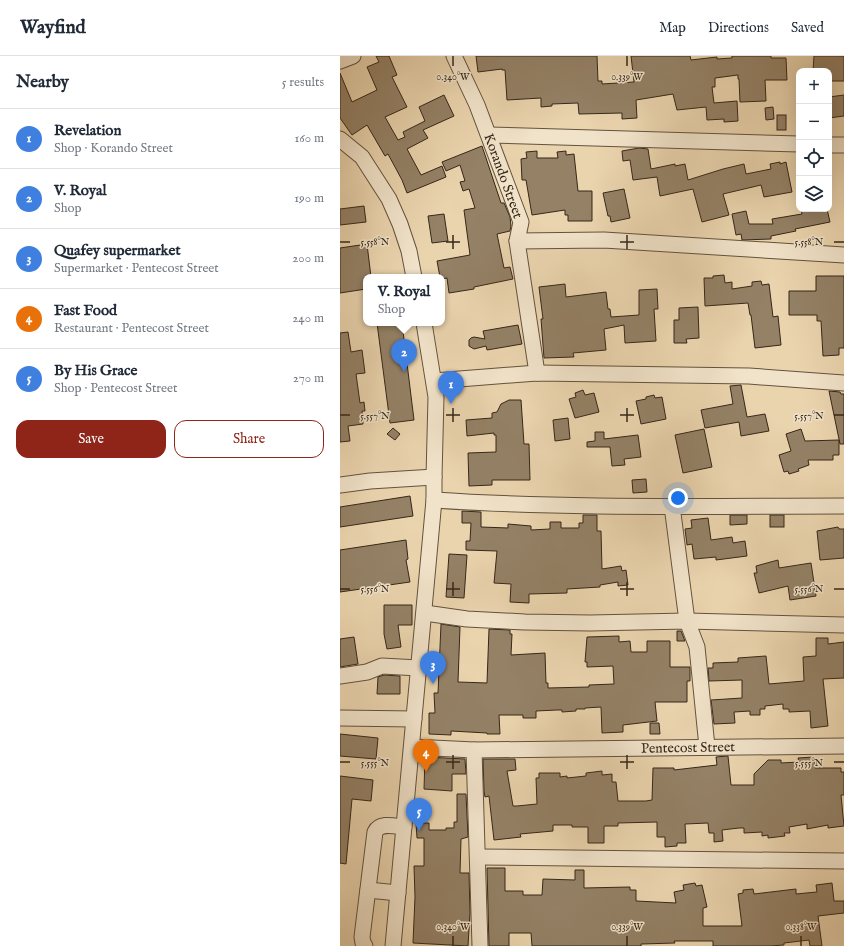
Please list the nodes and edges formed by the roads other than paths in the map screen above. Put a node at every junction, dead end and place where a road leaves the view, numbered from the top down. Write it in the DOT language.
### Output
graph roads {
  1 [pos="353,56"];
  2 [pos="454,56"];
  3 [pos="340,61"];
  4 [pos="489,135"];
  5 [pos="340,139"];
  6 [pos="796,144"];
  7 [pos="832,145"];
  8 [pos="844,145"];
  9 [pos="517,241"];
  10 [pos="844,255"];
  11 [pos="413,274"];
  12 [pos="425,326"];
  13 [pos="537,373"];
  14 [pos="434,381"];
  15 [pos="844,382"];
  16 [pos="434,477"];
  17 [pos="340,485"];
  18 [pos="434,500"];
  19 [pos="672,506"];
  20 [pos="844,506"];
  21 [pos="425,613"];
  22 [pos="687,621"];
  23 [pos="844,625"];
  24 [pos="419,668"];
  25 [pos="340,676"];
  26 [pos="340,718"];
  27 [pos="414,719"];
  28 [pos="844,746"];
  29 [pos="412,747"];
  30 [pos="706,747"];
  31 [pos="474,750"];
  32 [pos="404,827"];
  33 [pos="478,858"];
  34 [pos="844,861"];
  35 [pos="368,890"];
  36 [pos="398,893"];
  37 [pos="366,946"];
  38 [pos="393,946"];
  39 [pos="480,946"];
  1 -- 3 [label="street"];
  2 -- 4 [label="street, Korando Street"];
  4 -- 6 [label="street"];
  4 -- 9 [label="street, Korando Street"];
  5 -- 11 [label="street"];
  7 -- 8 [label="street"];
  9 -- 10 [label="street"];
  9 -- 13 [label="street, Korando Street"];
  12 -- 14 [label="street"];
  13 -- 14 [label="street"];
  13 -- 15 [label="street"];
  14 -- 16 [label="street"];
  16 -- 17 [label="street"];
  16 -- 18 [label="street"];
  18 -- 19 [label="street"];
  18 -- 21 [label="street"];
  19 -- 20 [label="street"];
  19 -- 22 [label="street"];
  21 -- 22 [label="street"];
  21 -- 24 [label="street"];
  22 -- 23 [label="street"];
  22 -- 30 [label="street"];
  24 -- 25 [label="street"];
  24 -- 27 [label="street"];
  26 -- 27 [label="street"];
  27 -- 29 [label="street"];
  28 -- 30 [label="street, Pentecost Street"];
  29 -- 31 [label="street, Pentecost Street"];
  29 -- 32 [label="street"];
  30 -- 31 [label="street, Pentecost Street"];
  31 -- 33 [label="street"];
  32 -- 35 [label="street"];
  32 -- 36 [label="street"];
  33 -- 34 [label="street"];
  33 -- 39 [label="street"];
  35 -- 36 [label="street"];
  35 -- 37 [label="street"];
  36 -- 38 [label="street"];
}
